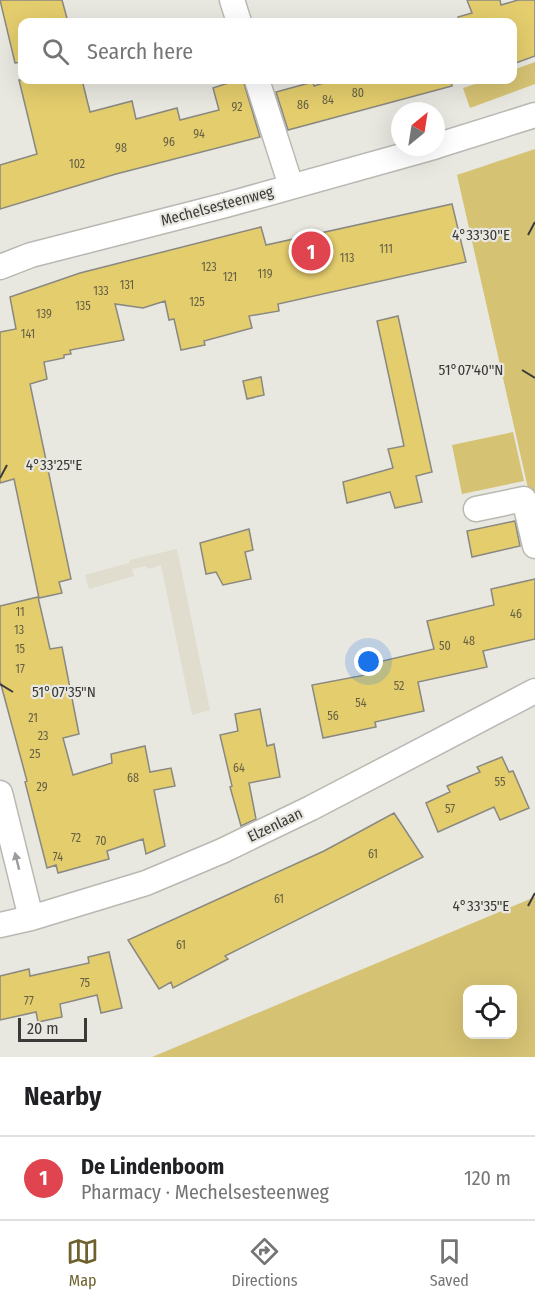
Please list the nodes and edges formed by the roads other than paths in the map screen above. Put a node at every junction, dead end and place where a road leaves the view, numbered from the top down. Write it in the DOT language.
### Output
graph roads {
  1 [pos="232,0"];
  2 [pos="238,18"];
  3 [pos="258,84"];
  4 [pos="535,115"];
  5 [pos="445,144"];
  6 [pos="402,156"];
  7 [pos="291,186"];
  8 [pos="0,267"];
  9 [pos="476,509"];
  10 [pos="535,546"];
  11 [pos="535,690"];
  12 [pos="0,793"];
  13 [pos="31,918"];
  14 [pos="0,925"];
  1 -- 2 [label="street"];
  3 -- 7 [label="street"];
  4 -- 5 [label="street, Mechelsesteenweg"];
  6 -- 7 [label="street, Mechelsesteenweg"];
  7 -- 8 [label="street, Mechelsesteenweg"];
  9 -- 10 [label="street"];
  11 -- 13 [label="street, Elzenlaan"];
  13 -- 12 [label="street, one-way"];
  13 -- 14 [label="street, Elzenlaan"];
}
